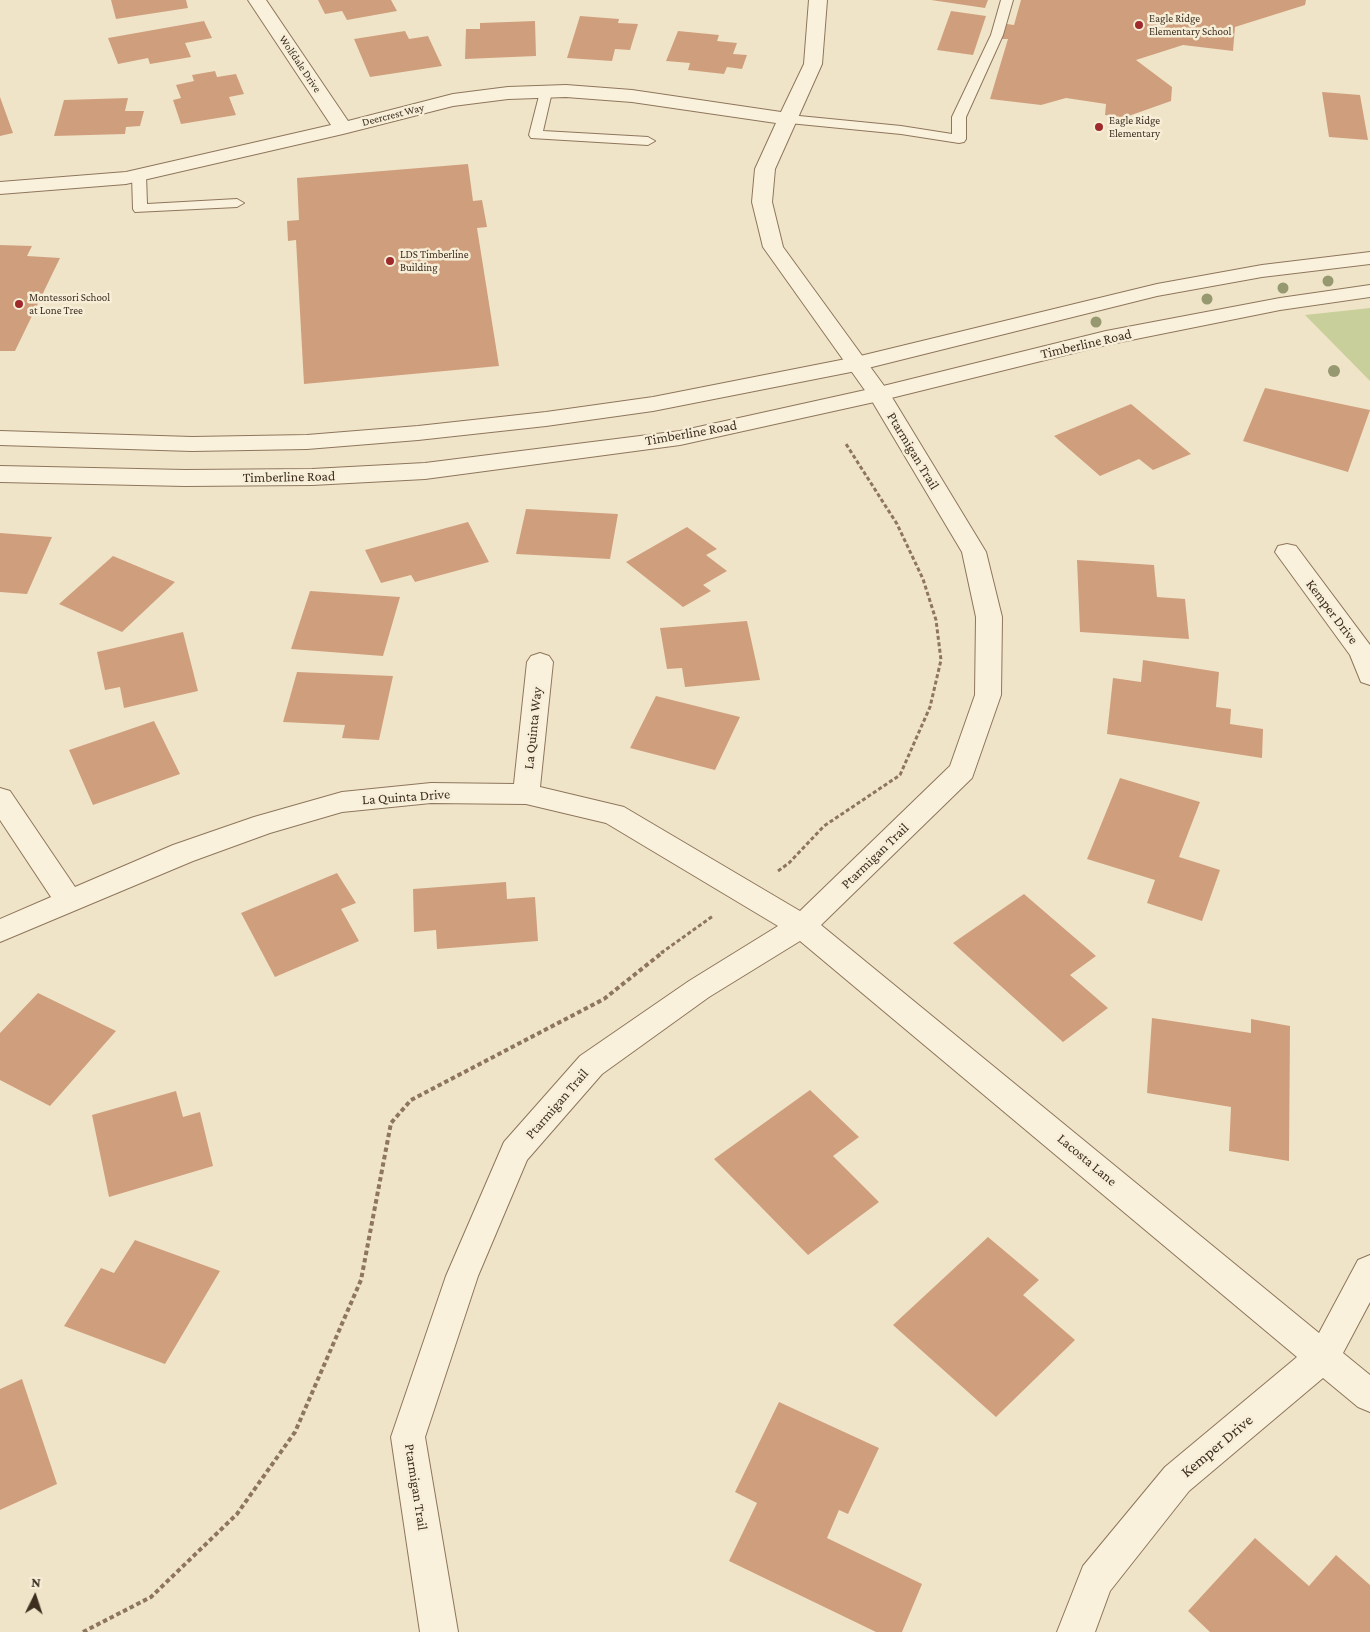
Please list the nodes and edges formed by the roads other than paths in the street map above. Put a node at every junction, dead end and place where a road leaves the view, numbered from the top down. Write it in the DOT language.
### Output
graph roads {
  1 [pos="257,0"];
  2 [pos="818,0"];
  3 [pos="1007,0"];
  4 [pos="546,92"];
  5 [pos="789,119"];
  6 [pos="343,128"];
  7 [pos="648,141"];
  8 [pos="140,175"];
  9 [pos="0,188"];
  10 [pos="237,203"];
  11 [pos="1370,258"];
  12 [pos="1370,291"];
  13 [pos="856,364"];
  14 [pos="879,394"];
  15 [pos="0,438"];
  16 [pos="0,474"];
  17 [pos="1287,552"];
  18 [pos="540,662"];
  19 [pos="1370,676"];
  20 [pos="526,794"];
  21 [pos="0,798"];
  22 [pos="69,901"];
  23 [pos="802,926"];
  24 [pos="0,931"];
  25 [pos="1370,1270"];
  26 [pos="1324,1356"];
  27 [pos="1370,1396"];
  28 [pos="439,1632"];
  29 [pos="1076,1632"];
  1 -- 6 [label="street, Wolfdale Drive"];
  2 -- 5 [label="street, Ptarmigan Trail"];
  3 -- 5 [label="lane"];
  4 -- 5 [label="street, Deercrest Way"];
  4 -- 6 [label="street, Deercrest Way"];
  4 -- 7 [label="lane"];
  5 -- 13 [label="street, Ptarmigan Trail"];
  6 -- 8 [label="street, Deercrest Way"];
  8 -- 9 [label="street, Deercrest Way"];
  8 -- 10 [label="lane"];
  11 -- 13 [label="street"];
  12 -- 14 [label="street, Timberline Road"];
  13 -- 14 [label="street, Ptarmigan Trail"];
  13 -- 15 [label="street"];
  14 -- 16 [label="street, Timberline Road"];
  14 -- 23 [label="street, Ptarmigan Trail"];
  17 -- 19 [label="street, Kemper Drive"];
  18 -- 20 [label="street, La Quinta Way"];
  20 -- 22 [label="street, La Quinta Drive"];
  20 -- 23 [label="street, La Quinta Drive"];
  21 -- 22 [label="street"];
  22 -- 24 [label="street, La Quinta Drive"];
  23 -- 26 [label="street, Lacosta Lane"];
  23 -- 28 [label="street, Ptarmigan Trail"];
  25 -- 26 [label="street, Kemper Drive"];
  26 -- 27 [label="street, Lacosta Lane"];
  26 -- 29 [label="street, Kemper Drive"];
}
